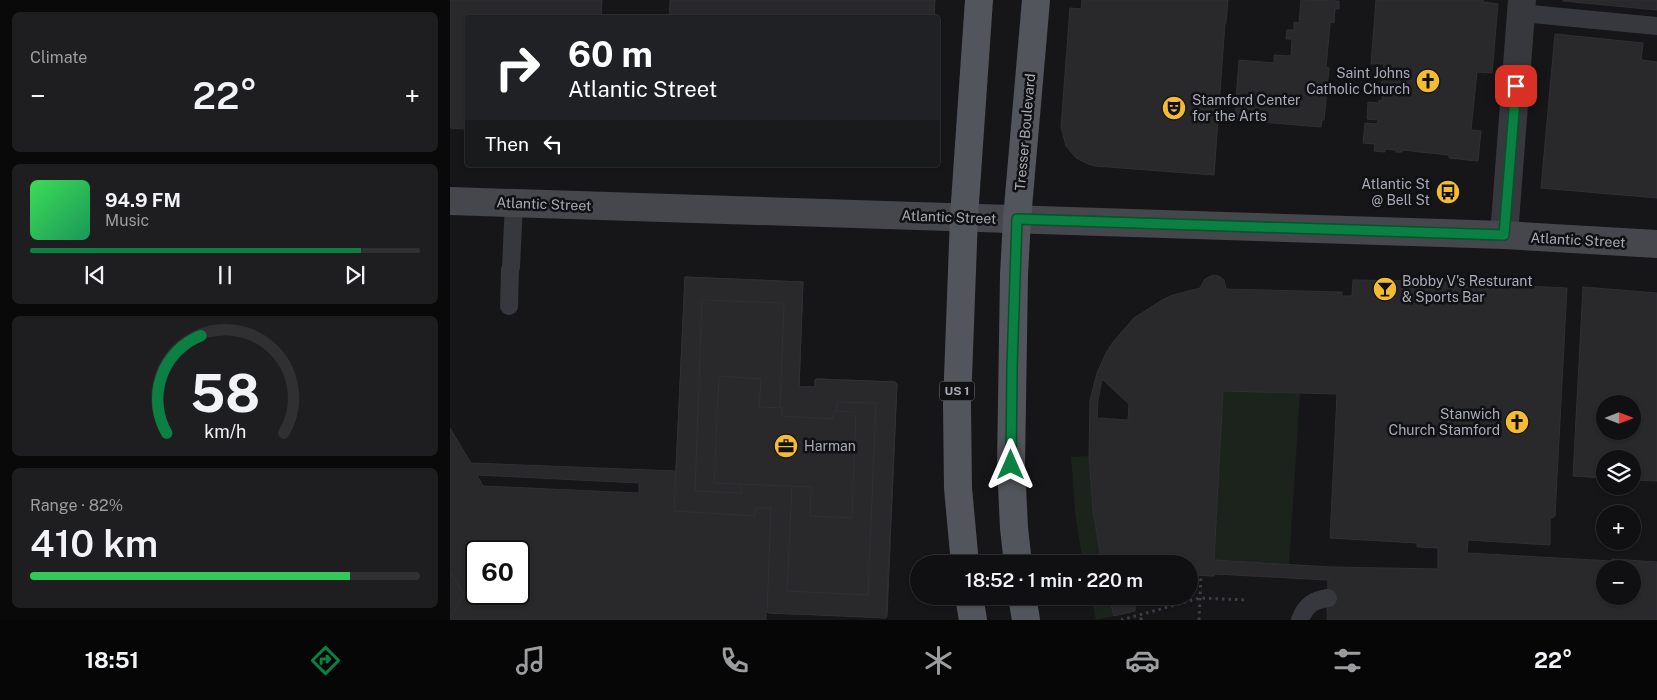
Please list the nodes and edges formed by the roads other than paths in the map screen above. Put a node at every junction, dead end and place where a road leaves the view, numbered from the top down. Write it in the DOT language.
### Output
graph roads {
  1 [pos="979,0"];
  2 [pos="1036,0"];
  3 [pos="1522,6"];
  4 [pos="1657,26"];
  5 [pos="450,201"];
  6 [pos="514,203"];
  7 [pos="964,217"];
  8 [pos="1017,219"];
  9 [pos="1504,235"];
  10 [pos="1657,244"];
  11 [pos="509,306"];
  12 [pos="964,555"];
  13 [pos="1017,555"];
  14 [pos="1328,598"];
  15 [pos="971,605"];
  16 [pos="1024,605"];
  17 [pos="973,620"];
  18 [pos="1026,620"];
  19 [pos="1300,620"];
  1 -- 7 [label="main road, US 1"];
  2 -- 8 [label="main road, Tresser Boulevard"];
  3 -- 4 [label="lane"];
  3 -- 9 [label="street"];
  5 -- 6 [label="main road, Atlantic Street"];
  6 -- 7 [label="main road, Atlantic Street"];
  6 -- 11 [label="lane"];
  7 -- 8 [label="main road, Atlantic Street"];
  7 -- 12 [label="main road, US 1"];
  8 -- 9 [label="main road, Atlantic Street"];
  8 -- 13 [label="main road, Tresser Boulevard"];
  9 -- 10 [label="main road, Atlantic Street"];
  14 -- 19 [label="lane"];
  15 -- 17 [label="main road"];
  16 -- 18 [label="main road"];
}
